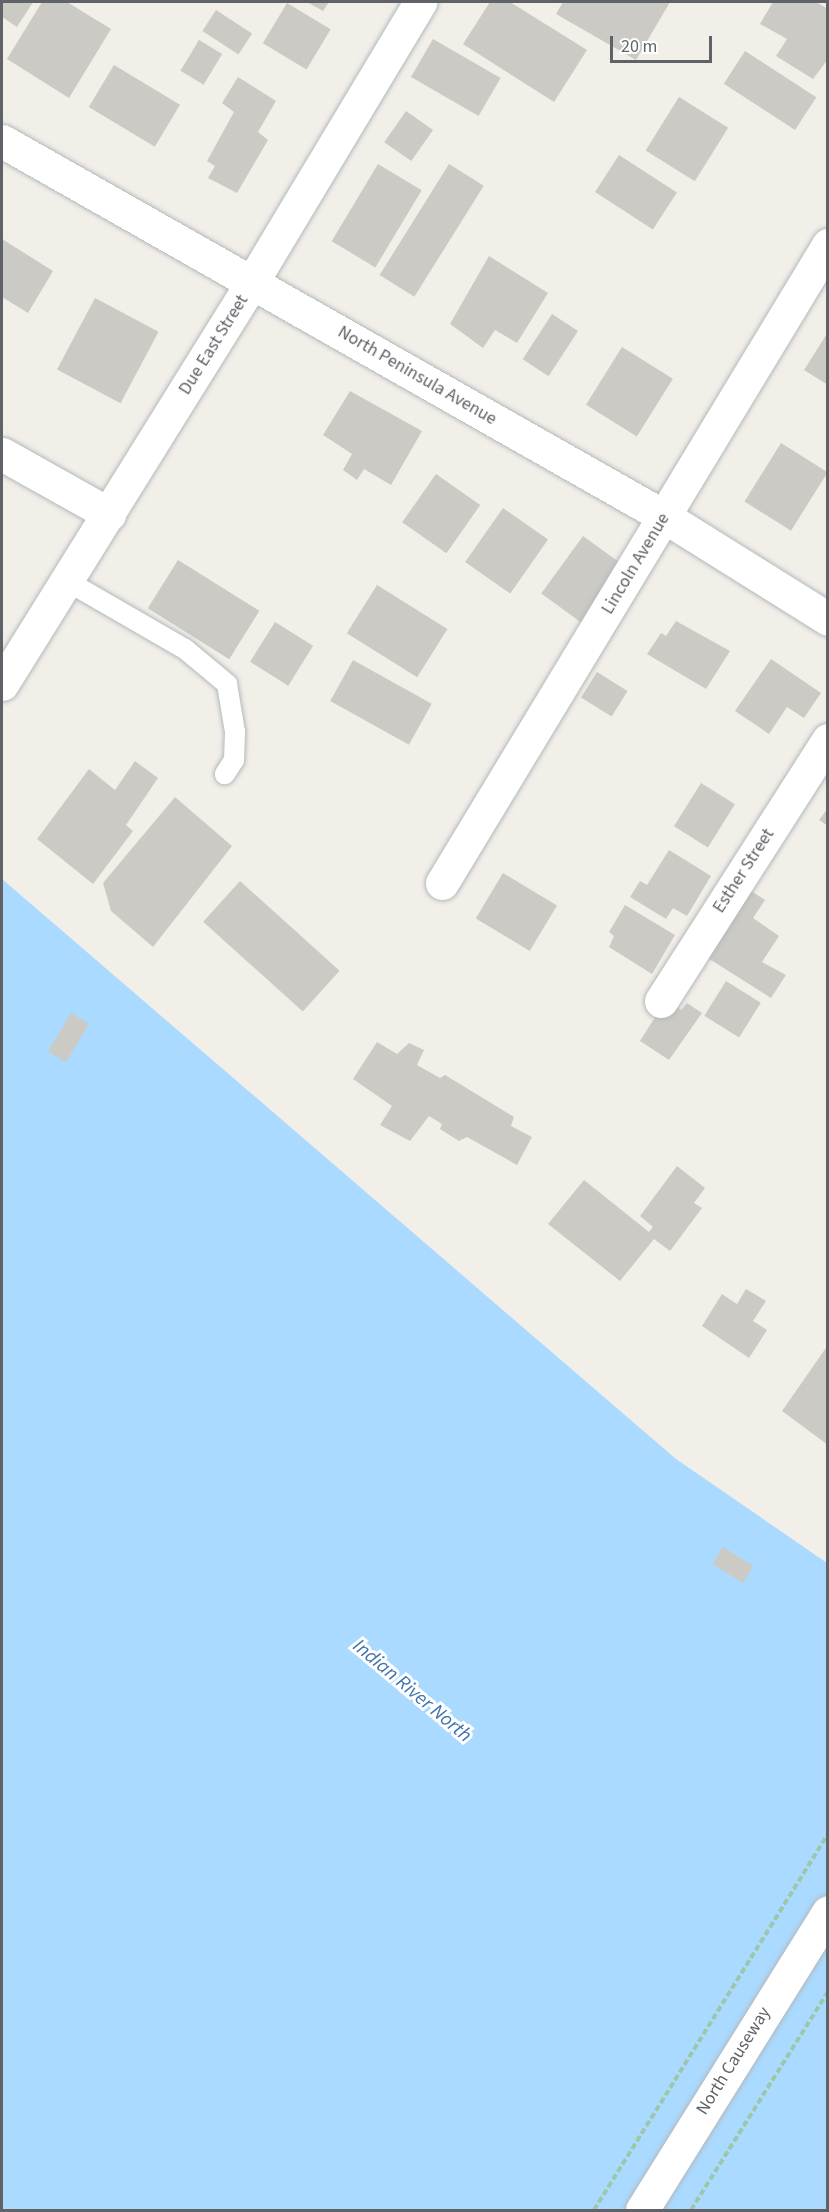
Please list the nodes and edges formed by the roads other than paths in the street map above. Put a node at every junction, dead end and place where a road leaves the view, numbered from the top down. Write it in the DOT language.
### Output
graph roads {
  1 [pos="420,2"];
  2 [pos="2,141"];
  3 [pos="828,245"];
  4 [pos="252,282"];
  5 [pos="2,453"];
  6 [pos="109,514"];
  7 [pos="665,517"];
  8 [pos="67,581"];
  9 [pos="828,619"];
  10 [pos="2,684"];
  11 [pos="828,740"];
  12 [pos="225,774"];
  13 [pos="442,883"];
  14 [pos="661,1001"];
  15 [pos="828,1912"];
  16 [pos="642,2211"];
  1 -- 4 [label="street, Due East Street"];
  2 -- 4 [label="street, North Peninsula Avenue"];
  3 -- 7 [label="street, Lincoln Avenue"];
  4 -- 6 [label="street, Due East Street"];
  4 -- 7 [label="street, North Peninsula Avenue"];
  5 -- 6 [label="street"];
  6 -- 8 [label="street, Due East Street"];
  7 -- 9 [label="street, North Peninsula Avenue"];
  7 -- 13 [label="street, Lincoln Avenue"];
  8 -- 10 [label="street, Due East Street"];
  8 -- 12 [label="lane"];
  11 -- 14 [label="street, Esther Street"];
  15 -- 16 [label="street, North Causeway"];
}
